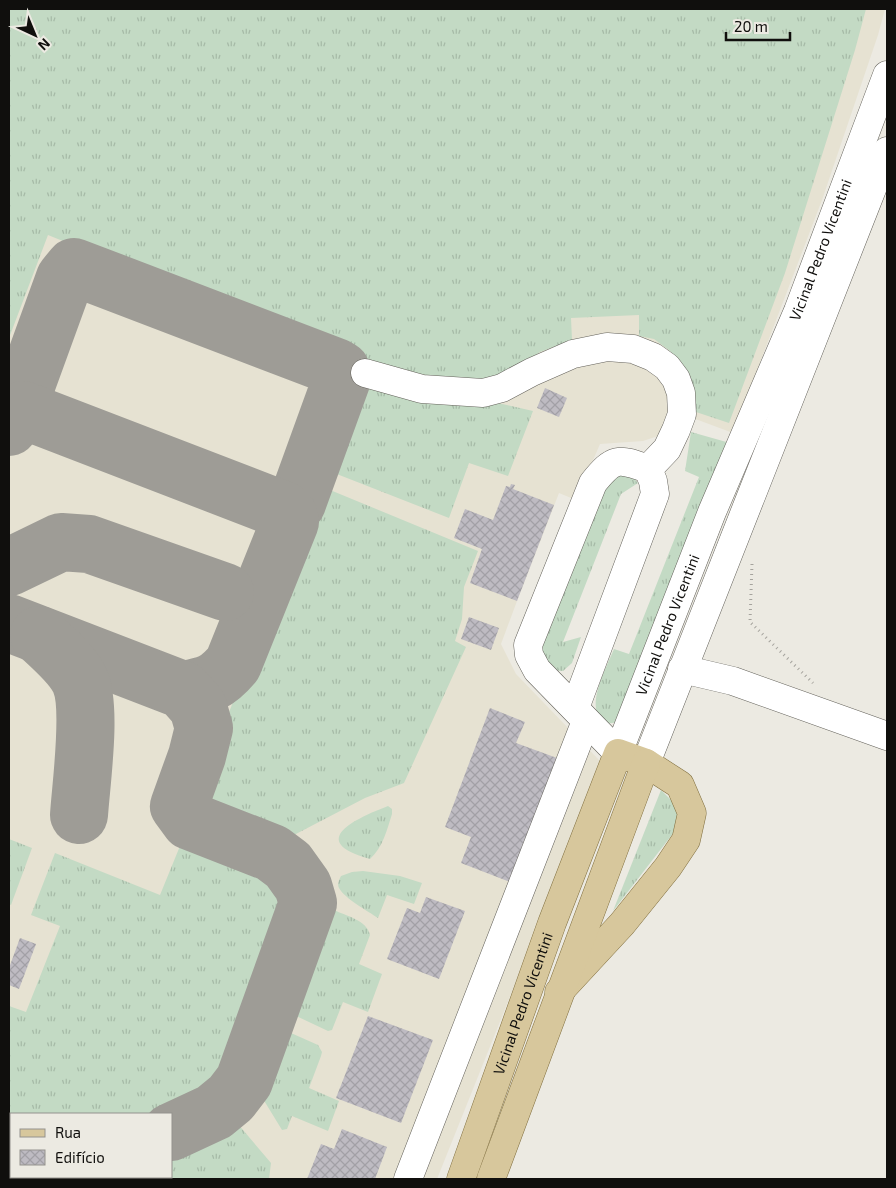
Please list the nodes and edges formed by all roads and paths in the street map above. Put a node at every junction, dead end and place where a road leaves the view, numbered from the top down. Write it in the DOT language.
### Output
graph roads {
  1 [pos="887,75"];
  2 [pos="887,151"];
  3 [pos="364,372"];
  4 [pos="648,469"];
  5 [pos="752,563"];
  6 [pos="682,669"];
  7 [pos="818,688"];
  8 [pos="580,714"];
  9 [pos="887,736"];
  10 [pos="618,753"];
  11 [pos="646,763"];
  12 [pos="559,992"];
  13 [pos="408,1179"];
  14 [pos="461,1179"];
  15 [pos="490,1179"];
  1 -- 10 [label="street, Vicinal Pedro Vicentini"];
  2 -- 6 [label="street, Vicinal Pedro Vicentini"];
  3 -- 4 [label="street"];
  4 -- 8 [label="street"];
  4 -- 8 [label="street"];
  5 -- 7 [label="path"];
  6 -- 9 [label="street"];
  6 -- 11 [label="street, Vicinal Pedro Vicentini"];
  8 -- 10 [label="street"];
  8 -- 13 [label="street"];
  10 -- 11 [label="main road"];
  10 -- 14 [label="main road, Vicinal Pedro Vicentini"];
  11 -- 12 [label="main road, Vicinal Pedro Vicentini"];
  11 -- 12 [label="main road"];
  12 -- 15 [label="main road, Vicinal Pedro Vicentini"];
}
